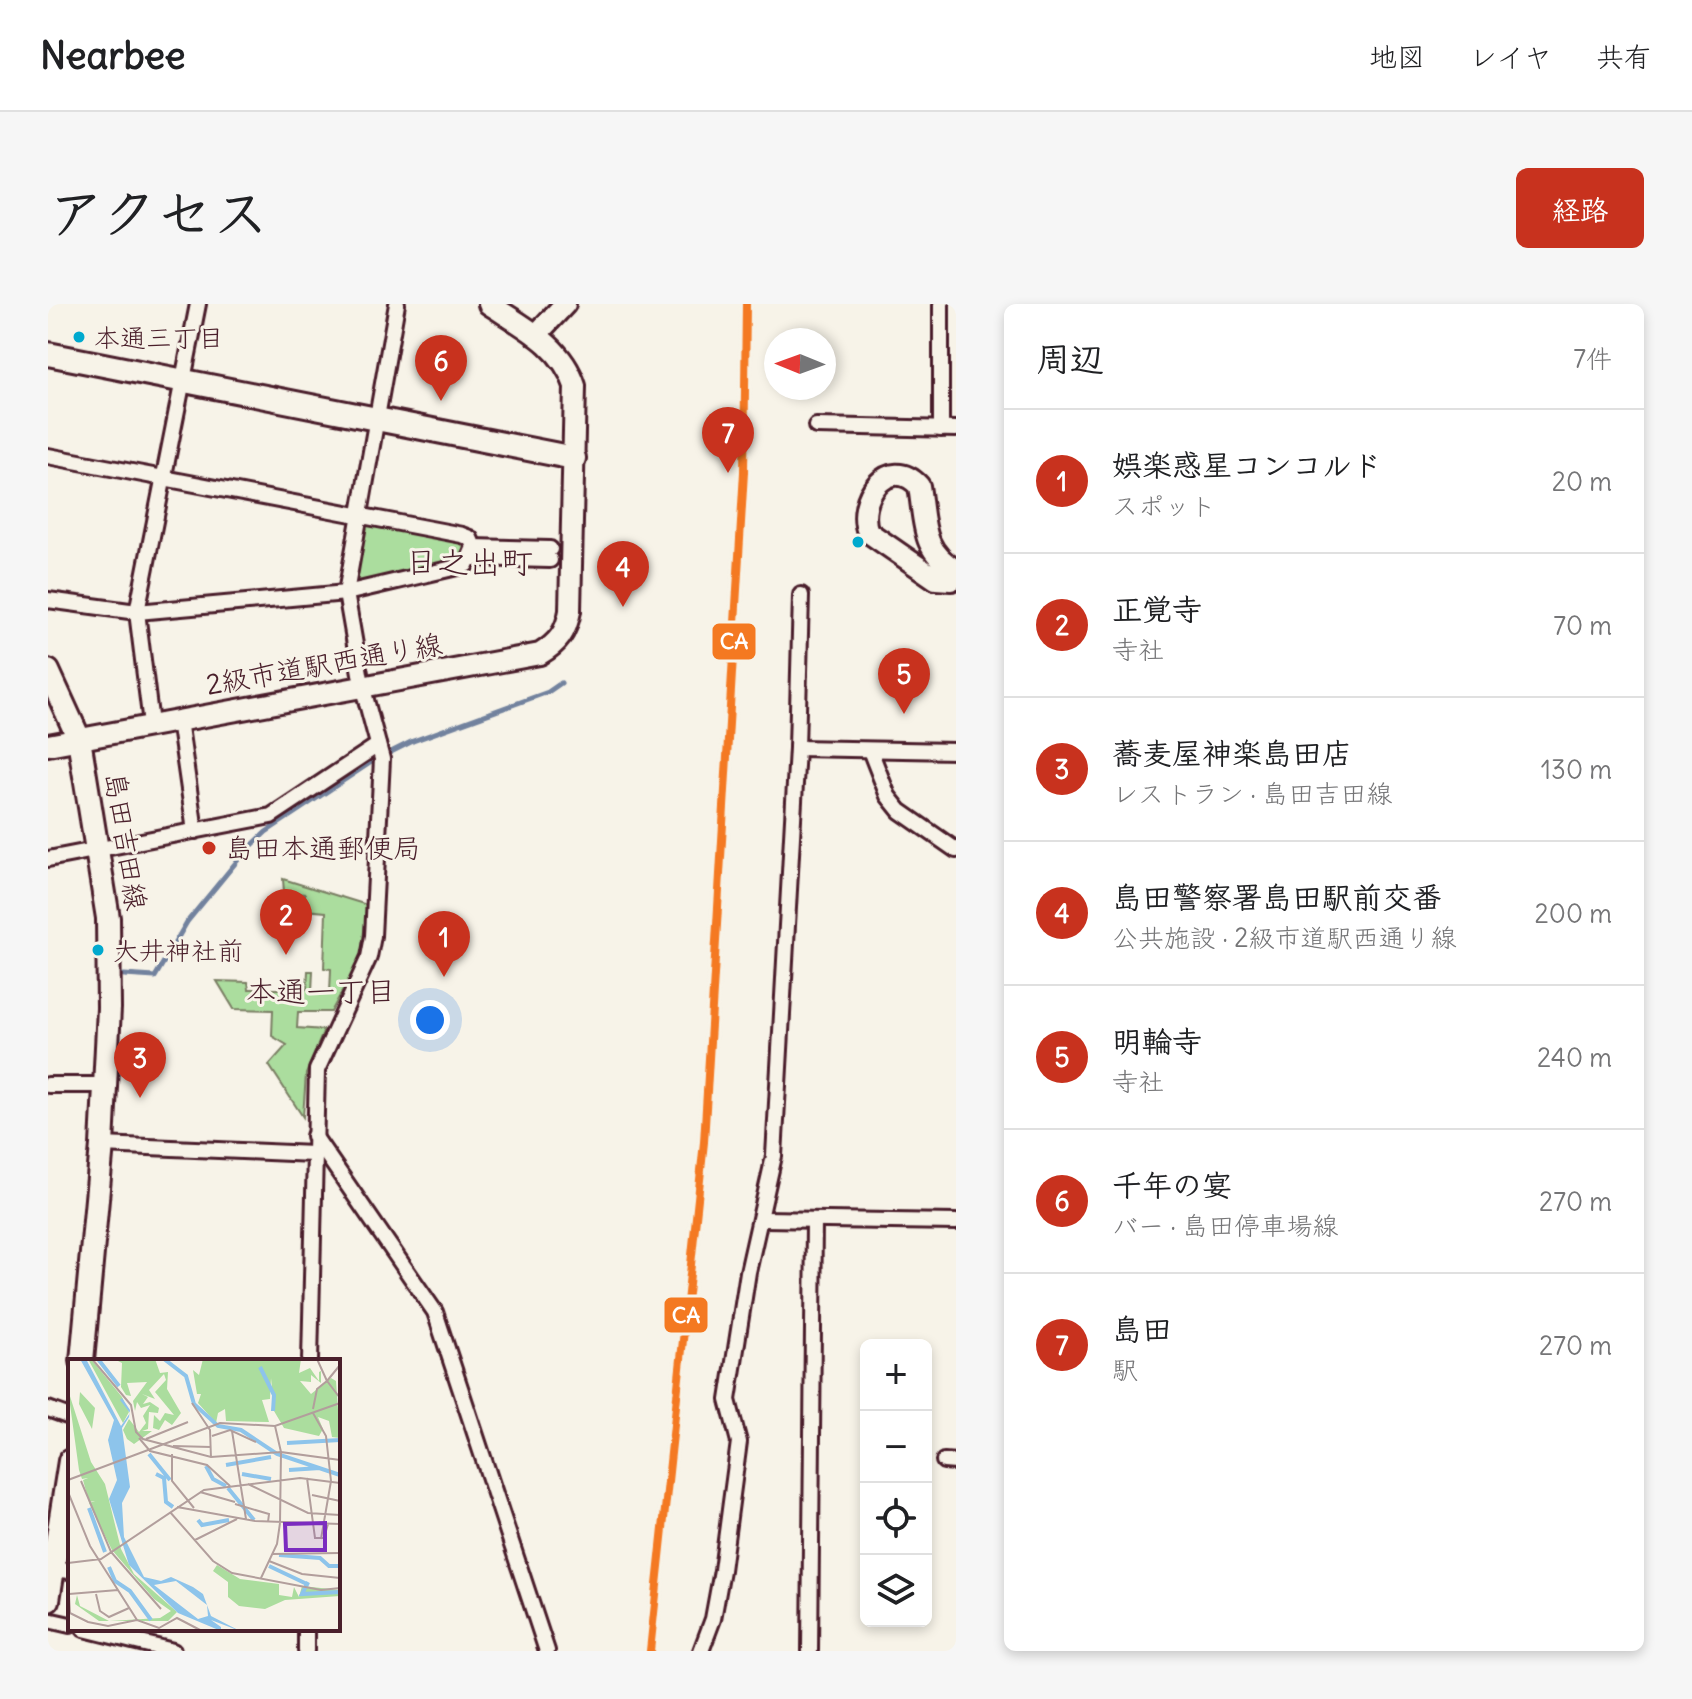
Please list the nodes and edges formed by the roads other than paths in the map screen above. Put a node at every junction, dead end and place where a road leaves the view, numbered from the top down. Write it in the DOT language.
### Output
graph roads {
  1 [pos="198,304"];
  2 [pos="397,304"];
  3 [pos="489,304"];
  4 [pos="565,304"];
  5 [pos="941,304"];
  6 [pos="536,335"];
  7 [pos="48,354"];
  8 [pos="182,381"];
  9 [pos="376,420"];
  10 [pos="816,426"];
  11 [pos="949,429"];
  12 [pos="48,456"];
  13 [pos="574,458"];
  14 [pos="163,479"];
  15 [pos="357,516"];
  16 [pos="473,552"];
  17 [pos="550,555"];
  18 [pos="956,570"];
  19 [pos="956,577"];
  20 [pos="346,593"];
  21 [pos="801,595"];
  22 [pos="48,600"];
  23 [pos="137,612"];
  24 [pos="48,671"];
  25 [pos="362,685"];
  26 [pos="179,720"];
  27 [pos="151,724"];
  28 [pos="79,739"];
  29 [pos="48,745"];
  30 [pos="378,745"];
  31 [pos="797,748"];
  32 [pos="870,750"];
  33 [pos="956,751"];
  34 [pos="195,831"];
  35 [pos="100,849"];
  36 [pos="956,850"];
  37 [pos="48,859"];
  38 [pos="48,1085"];
  39 [pos="104,1085"];
  40 [pos="314,1136"];
  41 [pos="102,1145"];
  42 [pos="313,1154"];
  43 [pos="763,1219"];
  44 [pos="814,1221"];
  45 [pos="956,1222"];
  46 [pos="82,1359"];
  47 [pos="310,1359"];
  48 [pos="48,1409"];
  49 [pos="68,1416"];
  50 [pos="68,1485"];
  51 [pos="61,1570"];
  52 [pos="48,1600"];
  53 [pos="48,1620"];
  54 [pos="68,1625"];
  55 [pos="92,1631"];
  56 [pos="173,1651"];
  57 [pos="547,1651"];
  58 [pos="701,1651"];
  59 [pos="810,1651"];
  1 -- 8 [label="street"];
  2 -- 9 [label="street"];
  3 -- 6 [label="street"];
  4 -- 6 [label="street"];
  5 -- 11 [label="street"];
  6 -- 13 [label="street"];
  7 -- 8 [label="main road"];
  8 -- 9 [label="main road"];
  8 -- 14 [label="street"];
  9 -- 13 [label="main road"];
  9 -- 15 [label="street"];
  10 -- 11 [label="street"];
  12 -- 14 [label="street"];
  13 -- 25 [label="street, 2級市道駅西通り線"];
  14 -- 15 [label="street"];
  14 -- 23 [label="street"];
  15 -- 16 [label="street"];
  15 -- 20 [label="street"];
  16 -- 17 [label="street"];
  16 -- 20 [label="street"];
  18 -- 19 [label="street"];
  20 -- 23 [label="street"];
  20 -- 25 [label="street"];
  21 -- 31 [label="street"];
  22 -- 23 [label="street"];
  23 -- 27 [label="street"];
  24 -- 28 [label="main road, 島田吉田線"];
  25 -- 26 [label="street, 2級市道駅西通り線"];
  25 -- 30 [label="street"];
  26 -- 27 [label="street, 2級市道駅西通り線"];
  26 -- 34 [label="street"];
  27 -- 28 [label="street, 2級市道駅西通り線"];
  28 -- 29 [label="street, 2級市道駅西通り線"];
  28 -- 35 [label="main road, 島田吉田線"];
  30 -- 34 [label="street"];
  30 -- 40 [label="street"];
  31 -- 32 [label="street"];
  31 -- 43 [label="street"];
  32 -- 33 [label="street"];
  32 -- 36 [label="street"];
  34 -- 35 [label="street"];
  35 -- 37 [label="street"];
  35 -- 39 [label="main road, 島田吉田線"];
  38 -- 39 [label="street"];
  39 -- 41 [label="main road, 島田吉田線"];
  40 -- 42 [label="street"];
  40 -- 57 [label="street"];
  41 -- 42 [label="street"];
  41 -- 46 [label="main road, 島田吉田線"];
  42 -- 47 [label="street"];
  43 -- 44 [label="street"];
  43 -- 58 [label="street"];
  44 -- 45 [label="street"];
  44 -- 59 [label="street"];
  48 -- 49 [label="street"];
  50 -- 51 [label="main road"];
  51 -- 52 [label="main road"];
  53 -- 54 [label="street"];
  55 -- 56 [label="street"];
}
